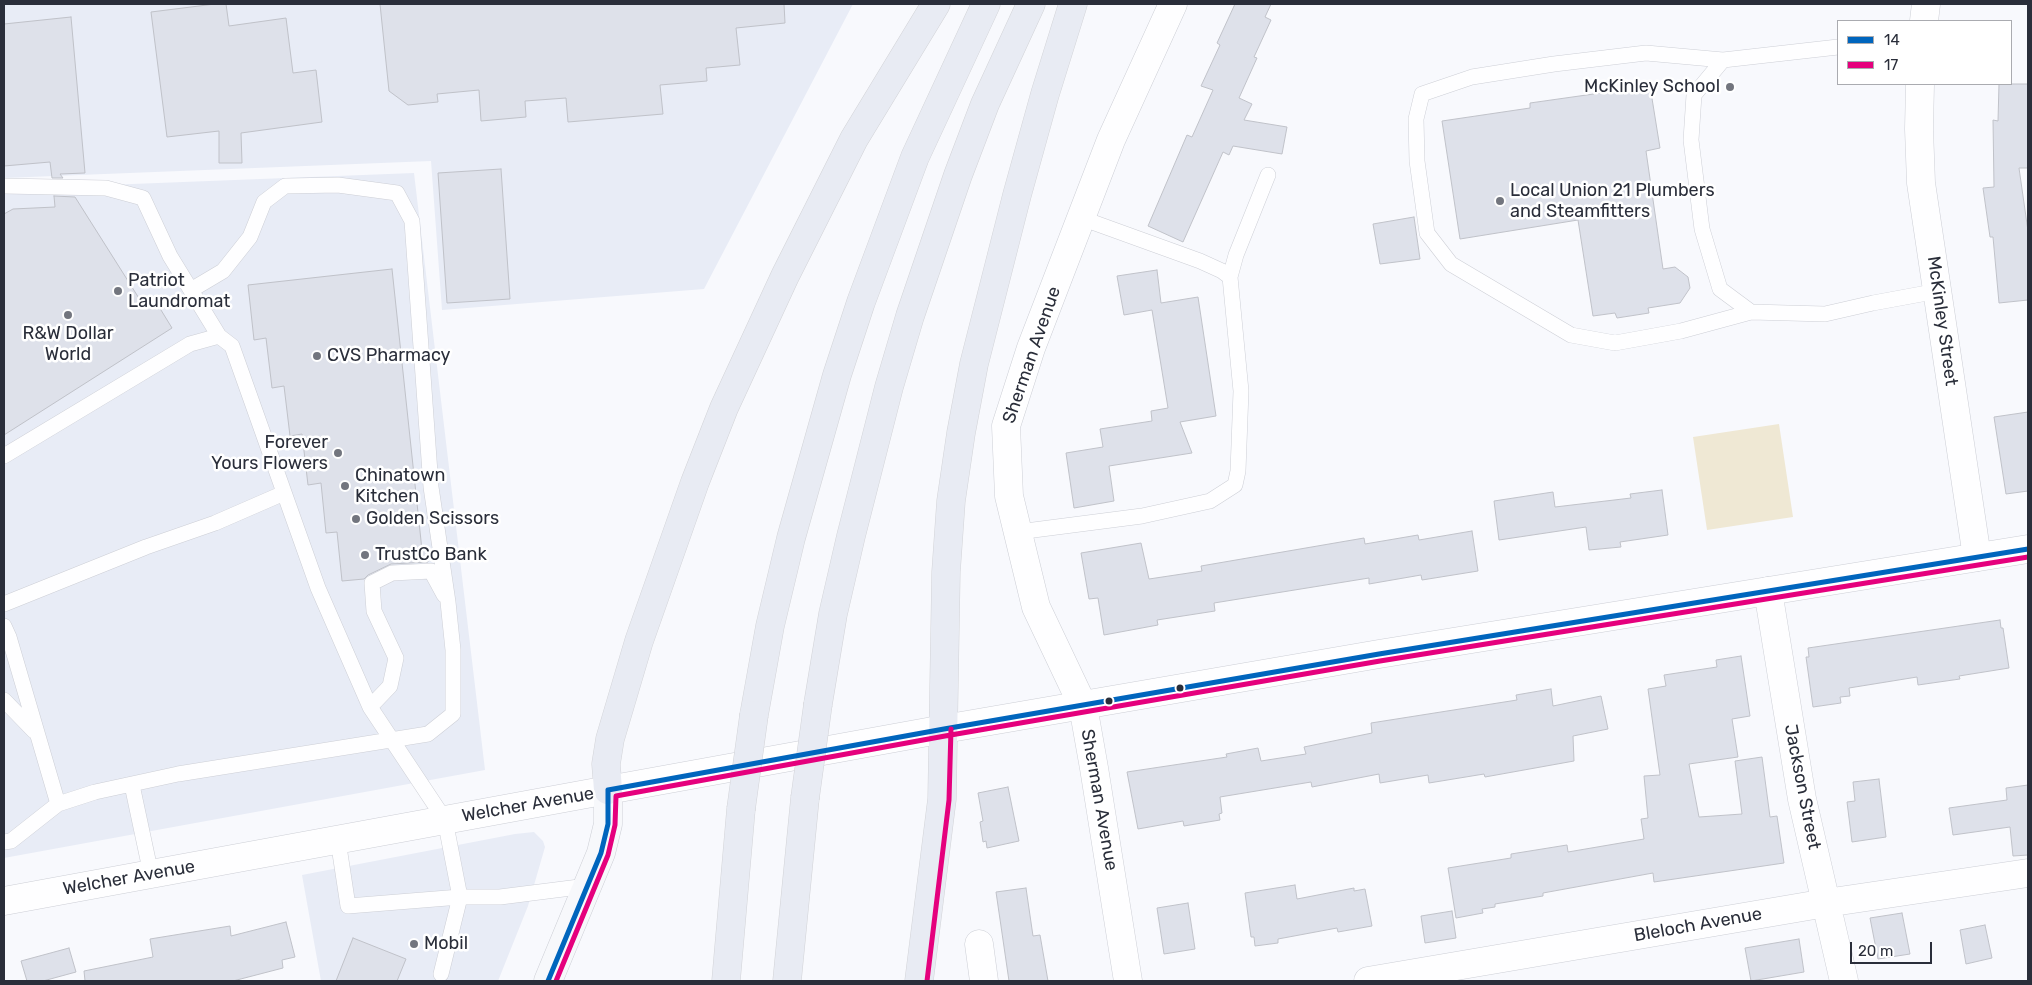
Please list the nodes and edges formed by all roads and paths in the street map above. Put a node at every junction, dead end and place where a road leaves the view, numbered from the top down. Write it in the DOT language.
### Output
graph roads {
  1 [pos="936,4"];
  2 [pos="986,4"];
  3 [pos="1030,4"];
  4 [pos="1073,4"];
  5 [pos="1173,4"];
  6 [pos="1926,4"];
  7 [pos="1924,20"];
  8 [pos="1837,47"];
  9 [pos="1723,60"];
  10 [pos="1920,85"];
  11 [pos="1268,175"];
  12 [pos="4,186"];
  13 [pos="1081,218"];
  14 [pos="1230,277"];
  15 [pos="191,290"];
  16 [pos="1938,291"];
  17 [pos="1751,312"];
  18 [pos="219,336"];
  19 [pos="4,456"];
  20 [pos="284,493"];
  21 [pos="1018,532"];
  22 [pos="2028,549"];
  23 [pos="1977,557"];
  24 [pos="1768,591"];
  25 [pos="448,602"];
  26 [pos="4,604"];
  27 [pos="4,626"];
  28 [pos="4,700"];
  29 [pos="370,706"];
  30 [pos="1083,706"];
  31 [pos="944,729"];
  32 [pos="37,734"];
  33 [pos="391,740"];
  34 [pos="132,785"];
  35 [pos="608,790"];
  36 [pos="58,804"];
  37 [pos="444,820"];
  38 [pos="338,840"];
  39 [pos="4,842"];
  40 [pos="2028,873"];
  41 [pos="151,874"];
  42 [pos="587,886"];
  43 [pos="460,897"];
  44 [pos="4,901"];
  45 [pos="1826,903"];
  46 [pos="979,944"];
  47 [pos="441,974"];
  48 [pos="548,981"];
  49 [pos="726,981"];
  50 [pos="787,981"];
  51 [pos="919,981"];
  52 [pos="984,981"];
  53 [pos="1128,981"];
  54 [pos="1368,981"];
  55 [pos="1844,981"];
  1 -- 35 [label="highway"];
  2 -- 49 [label="highway, bridge"];
  3 -- 50 [label="highway, bridge"];
  4 -- 31 [label="highway"];
  5 -- 13 [label="street, Sherman Avenue"];
  6 -- 7 [label="street"];
  8 -- 9 [label="lane"];
  9 -- 17 [label="lane"];
  9 -- 17 [label="lane"];
  10 -- 16 [label="street, McKinley Street"];
  11 -- 14 [label="lane"];
  12 -- 15 [label="lane"];
  13 -- 14 [label="lane"];
  13 -- 21 [label="street, Sherman Avenue"];
  14 -- 21 [label="lane"];
  15 -- 18 [label="lane"];
  15 -- 25 [label="lane"];
  16 -- 17 [label="lane"];
  16 -- 23 [label="street, McKinley Street"];
  18 -- 19 [label="lane"];
  18 -- 20 [label="lane"];
  20 -- 26 [label="lane"];
  20 -- 29 [label="lane"];
  21 -- 30 [label="street, Sherman Avenue"];
  22 -- 23 [label="street, Welcher Avenue"];
  23 -- 24 [label="street, Welcher Avenue"];
  24 -- 30 [label="street, Welcher Avenue"];
  24 -- 45 [label="street, Jackson Street"];
  25 -- 29 [label="lane"];
  25 -- 33 [label="lane"];
  27 -- 32 [label="lane"];
  28 -- 32 [label="lane"];
  29 -- 33 [label="lane"];
  30 -- 31 [label="street, Welcher Avenue"];
  30 -- 53 [label="street, Sherman Avenue"];
  31 -- 35 [label="street, Welcher Avenue"];
  31 -- 51 [label="highway"];
  32 -- 36 [label="lane"];
  33 -- 34 [label="lane"];
  33 -- 37 [label="lane"];
  34 -- 36 [label="lane"];
  34 -- 41 [label="lane"];
  35 -- 37 [label="street, Welcher Avenue"];
  35 -- 42 [label="main road"];
  36 -- 39 [label="lane"];
  37 -- 38 [label="street, Welcher Avenue"];
  37 -- 43 [label="lane"];
  38 -- 41 [label="street, Welcher Avenue"];
  38 -- 43 [label="lane"];
  40 -- 45 [label="street, Bleloch Avenue"];
  41 -- 44 [label="street, Welcher Avenue"];
  42 -- 43 [label="lane"];
  42 -- 48 [label="main road"];
  43 -- 47 [label="lane"];
  45 -- 54 [label="street, Bleloch Avenue"];
  45 -- 55 [label="street, Jackson Street"];
  46 -- 52 [label="street"];
}
